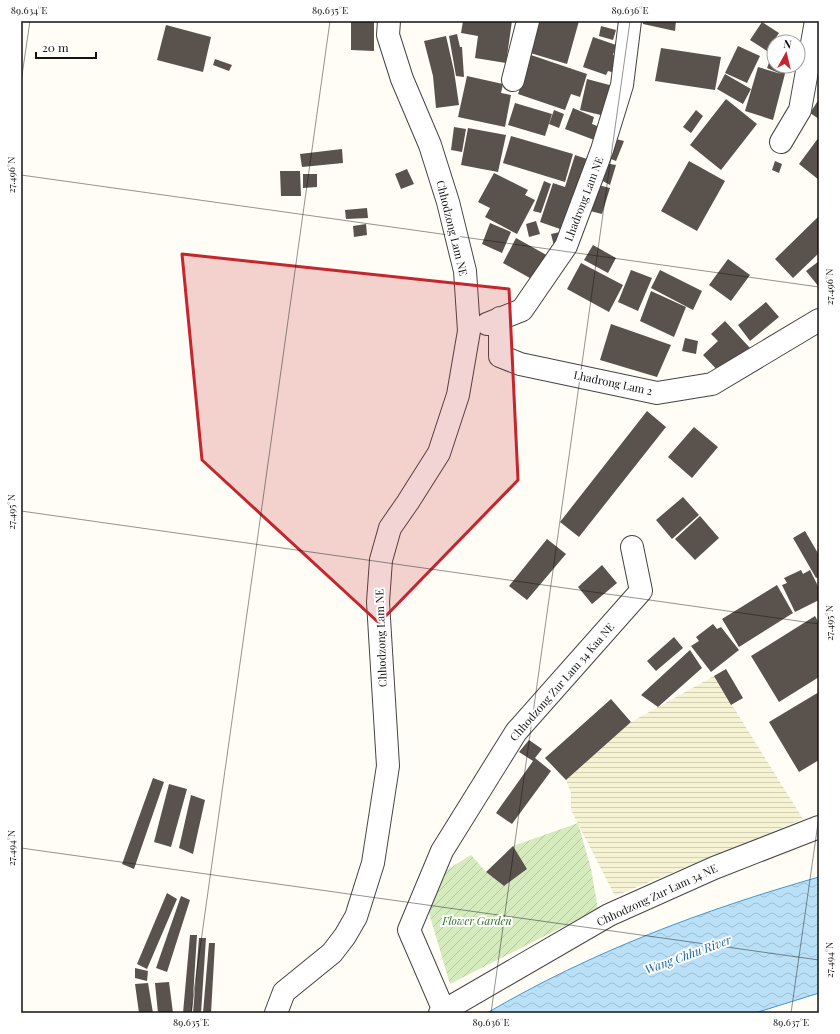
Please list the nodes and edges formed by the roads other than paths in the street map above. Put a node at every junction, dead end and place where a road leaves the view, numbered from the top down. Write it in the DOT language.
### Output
graph roads {
  1 [pos="389,21"];
  2 [pos="528,21"];
  3 [pos="630,21"];
  4 [pos="816,21"];
  5 [pos="814,66"];
  6 [pos="513,80"];
  7 [pos="781,142"];
  8 [pos="500,318"];
  9 [pos="819,320"];
  10 [pos="469,331"];
  11 [pos="632,547"];
  12 [pos="819,827"];
  13 [pos="442,1012"];
  14 [pos="276,1013"];
  1 -- 10 [label="street, Chhodzong Lam NE"];
  2 -- 6 [label="street"];
  3 -- 8 [label="street, Lhadrong Lam NE"];
  4 -- 5 [label="street"];
  5 -- 7 [label="street"];
  8 -- 9 [label="street, Lhadrong Lam 2"];
  8 -- 10 [label="street, Lhadrong Lam NE"];
  10 -- 14 [label="street, Chhodzong Lam NE"];
  11 -- 13 [label="street, Chhodzong Zur Lam 34 Kaa NE"];
  12 -- 13 [label="street, Chhodzong Zur Lam 34 NE"];
}
